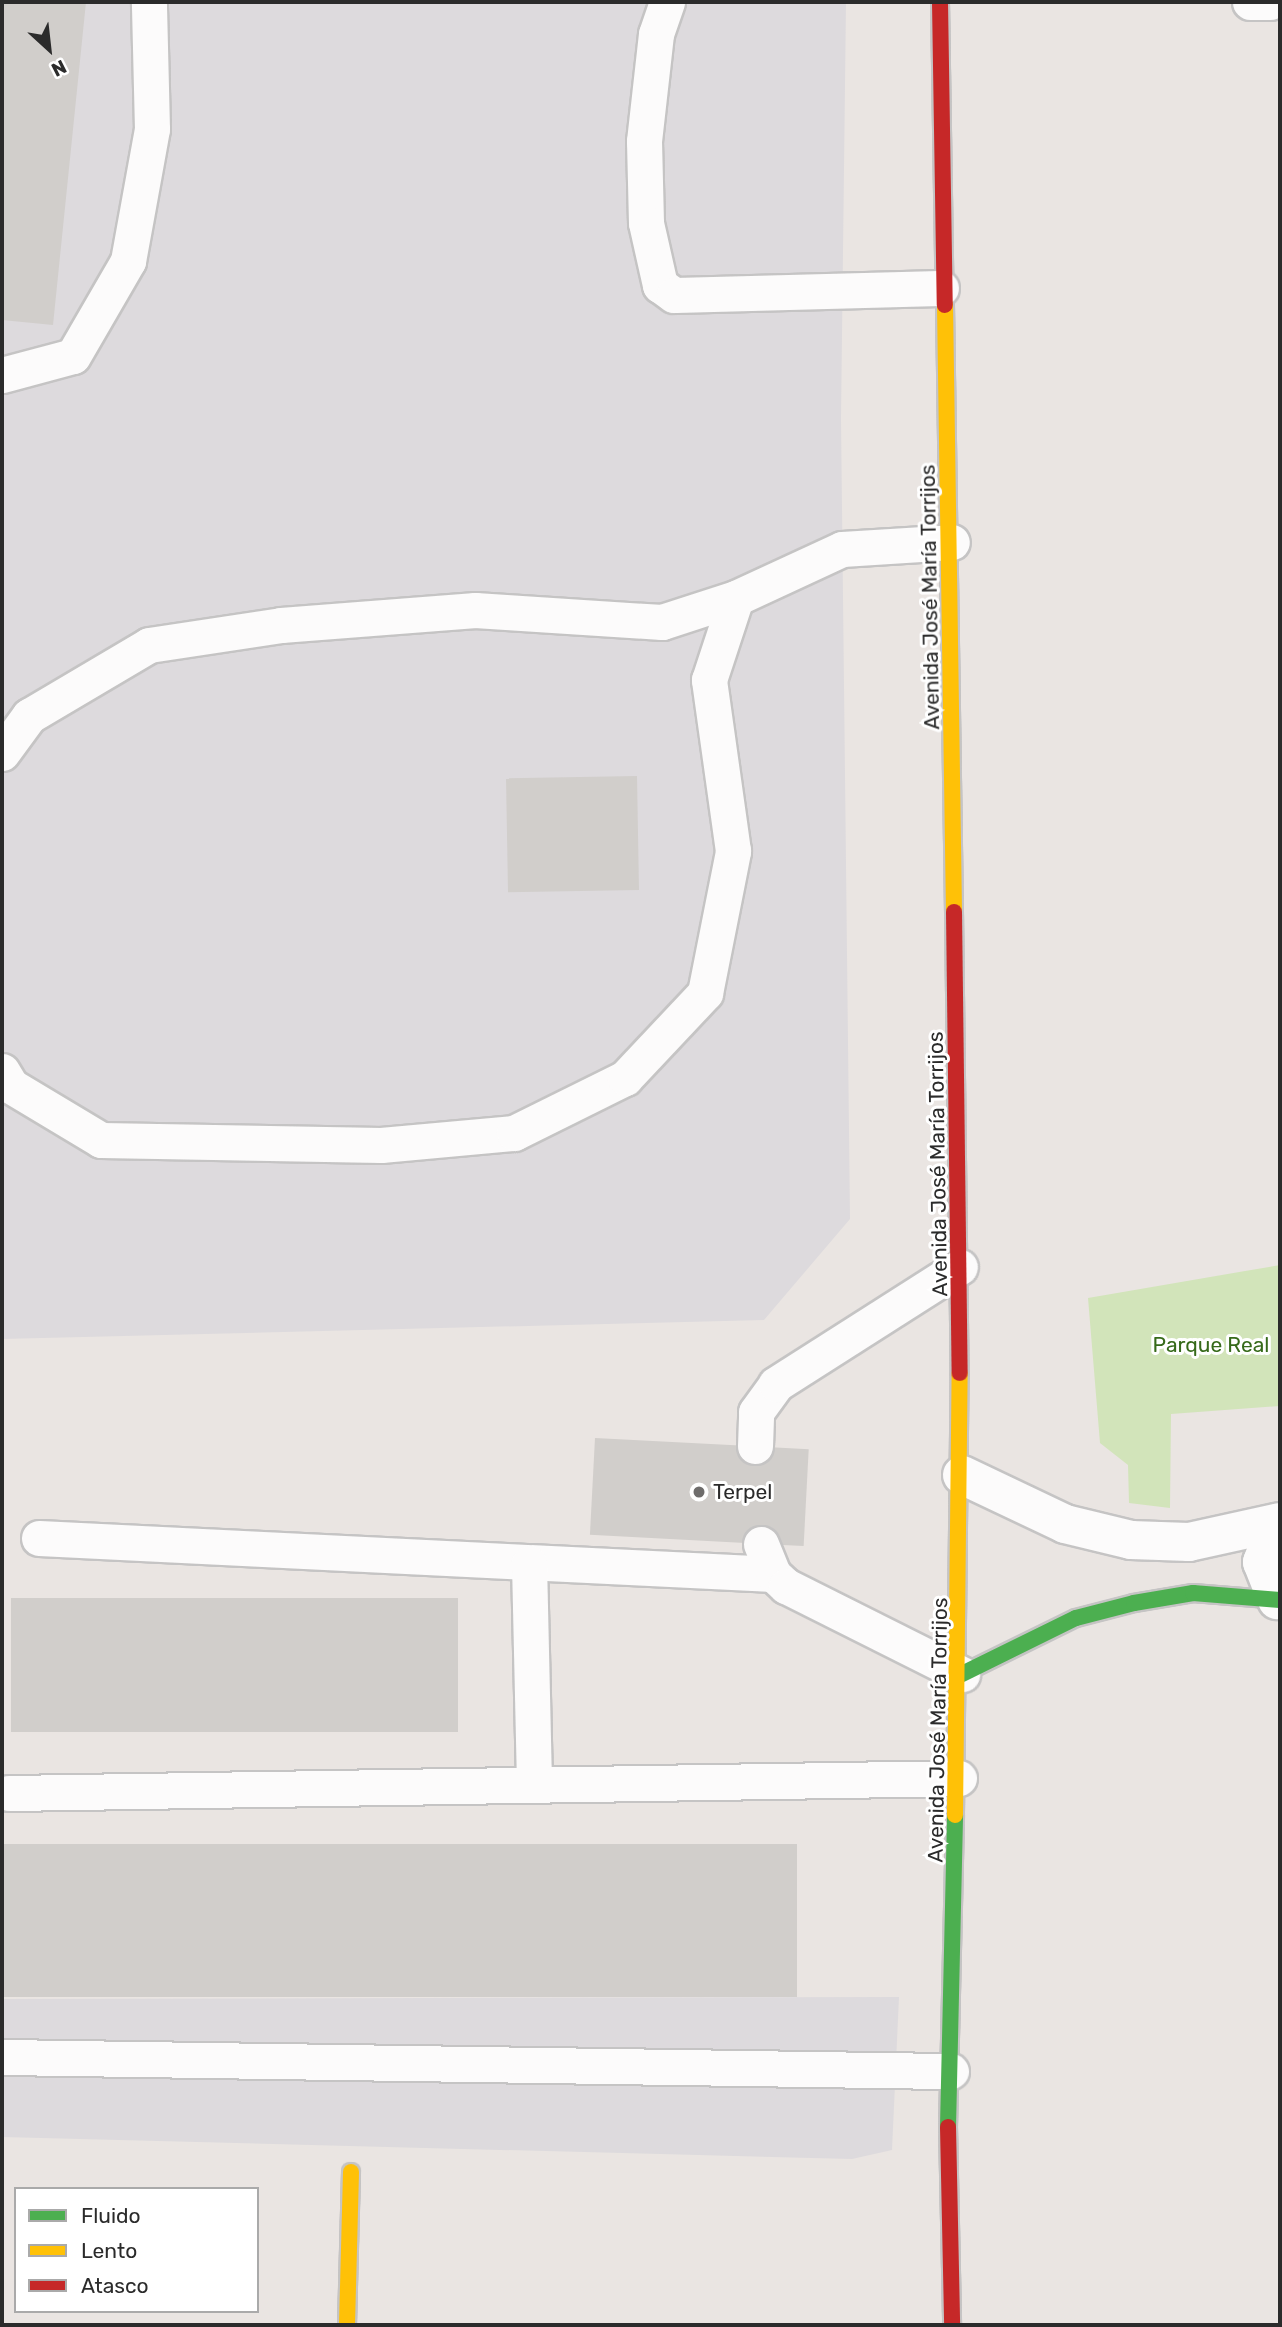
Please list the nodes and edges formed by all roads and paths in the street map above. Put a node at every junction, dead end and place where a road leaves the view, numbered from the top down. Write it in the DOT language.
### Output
graph roads {
  1 [pos="149,2"];
  2 [pos="667,2"];
  3 [pos="940,2"];
  4 [pos="1250,2"];
  5 [pos="1270,2"];
  6 [pos="942,288"];
  7 [pos="2,375"];
  8 [pos="952,542"];
  9 [pos="736,598"];
  10 [pos="2,752"];
  11 [pos="2,1071"];
  12 [pos="960,1267"];
  13 [pos="755,1446"];
  14 [pos="962,1475"];
  15 [pos="1279,1522"];
  16 [pos="39,1538"];
  17 [pos="530,1563"];
  18 [pos="1279,1600"];
  19 [pos="962,1674"];
  20 [pos="959,1778"];
  21 [pos="534,1785"];
  22 [pos="9,1793"];
  23 [pos="2,2057"];
  24 [pos="951,2071"];
  25 [pos="351,2172"];
  26 [pos="347,2325"];
  27 [pos="952,2325"];
  1 -- 7 [label="lane"];
  2 -- 6 [label="lane"];
  3 -- 6 [label="main road, Avenida José María Torrijos"];
  4 -- 5 [label="lane"];
  6 -- 8 [label="main road, Avenida José María Torrijos"];
  8 -- 9 [label="lane"];
  8 -- 12 [label="main road, Avenida José María Torrijos"];
  9 -- 10 [label="lane"];
  9 -- 11 [label="lane"];
  12 -- 13 [label="lane"];
  12 -- 14 [label="main road, Avenida José María Torrijos"];
  14 -- 15 [label="street"];
  14 -- 19 [label="main road, Avenida José María Torrijos"];
  15 -- 18 [label="street"];
  16 -- 17 [label="lane"];
  17 -- 19 [label="lane"];
  17 -- 21 [label="lane"];
  18 -- 19 [label="main road"];
  19 -- 20 [label="main road, Avenida José María Torrijos"];
  20 -- 21 [label="lane"];
  20 -- 24 [label="main road, Avenida José María Torrijos"];
  21 -- 22 [label="lane"];
  23 -- 24 [label="lane"];
  24 -- 27 [label="main road, Avenida José María Torrijos"];
  25 -- 26 [label="main road"];
}
